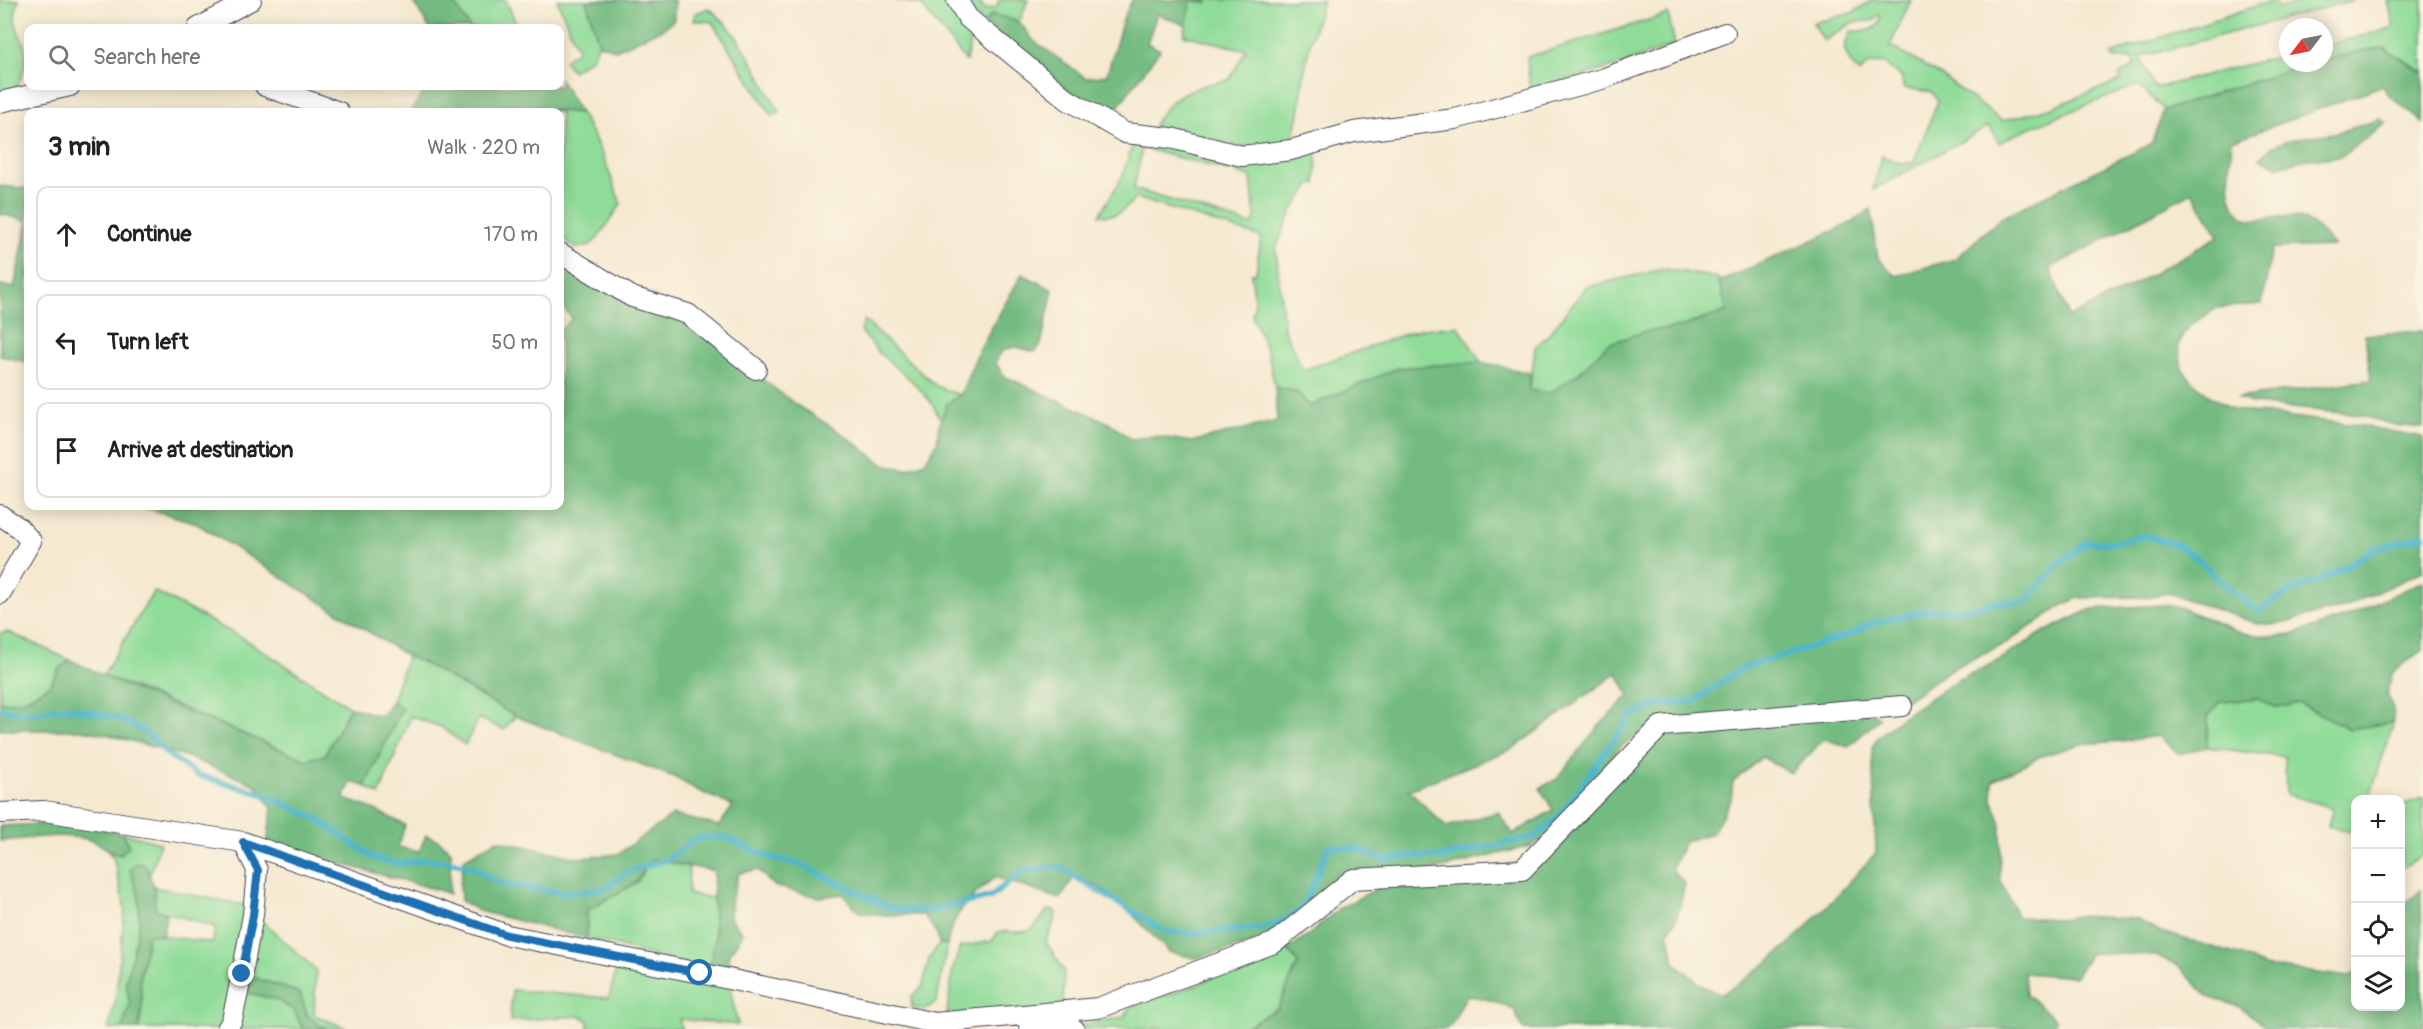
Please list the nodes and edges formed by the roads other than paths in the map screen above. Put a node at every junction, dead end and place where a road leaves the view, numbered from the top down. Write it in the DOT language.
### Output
graph roads {
  1 [pos="251,0"];
  2 [pos="957,0"];
  3 [pos="206,24"];
  4 [pos="1725,33"];
  5 [pos="52,90"];
  6 [pos="277,90"];
  7 [pos="0,102"];
  8 [pos="328,108"];
  9 [pos="564,255"];
  10 [pos="756,369"];
  11 [pos="0,515"];
  12 [pos="0,594"];
  13 [pos="1902,706"];
  14 [pos="0,813"];
  15 [pos="243,842"];
  16 [pos="935,1023"];
  17 [pos="227,1029"];
  18 [pos="1074,1029"];
  1 -- 3 [label="street"];
  2 -- 4 [label="street"];
  5 -- 7 [label="street"];
  6 -- 8 [label="street"];
  9 -- 10 [label="street"];
  11 -- 12 [label="street"];
  13 -- 16 [label="street"];
  14 -- 15 [label="street"];
  15 -- 16 [label="street"];
  15 -- 17 [label="street"];
  16 -- 18 [label="street"];
}
